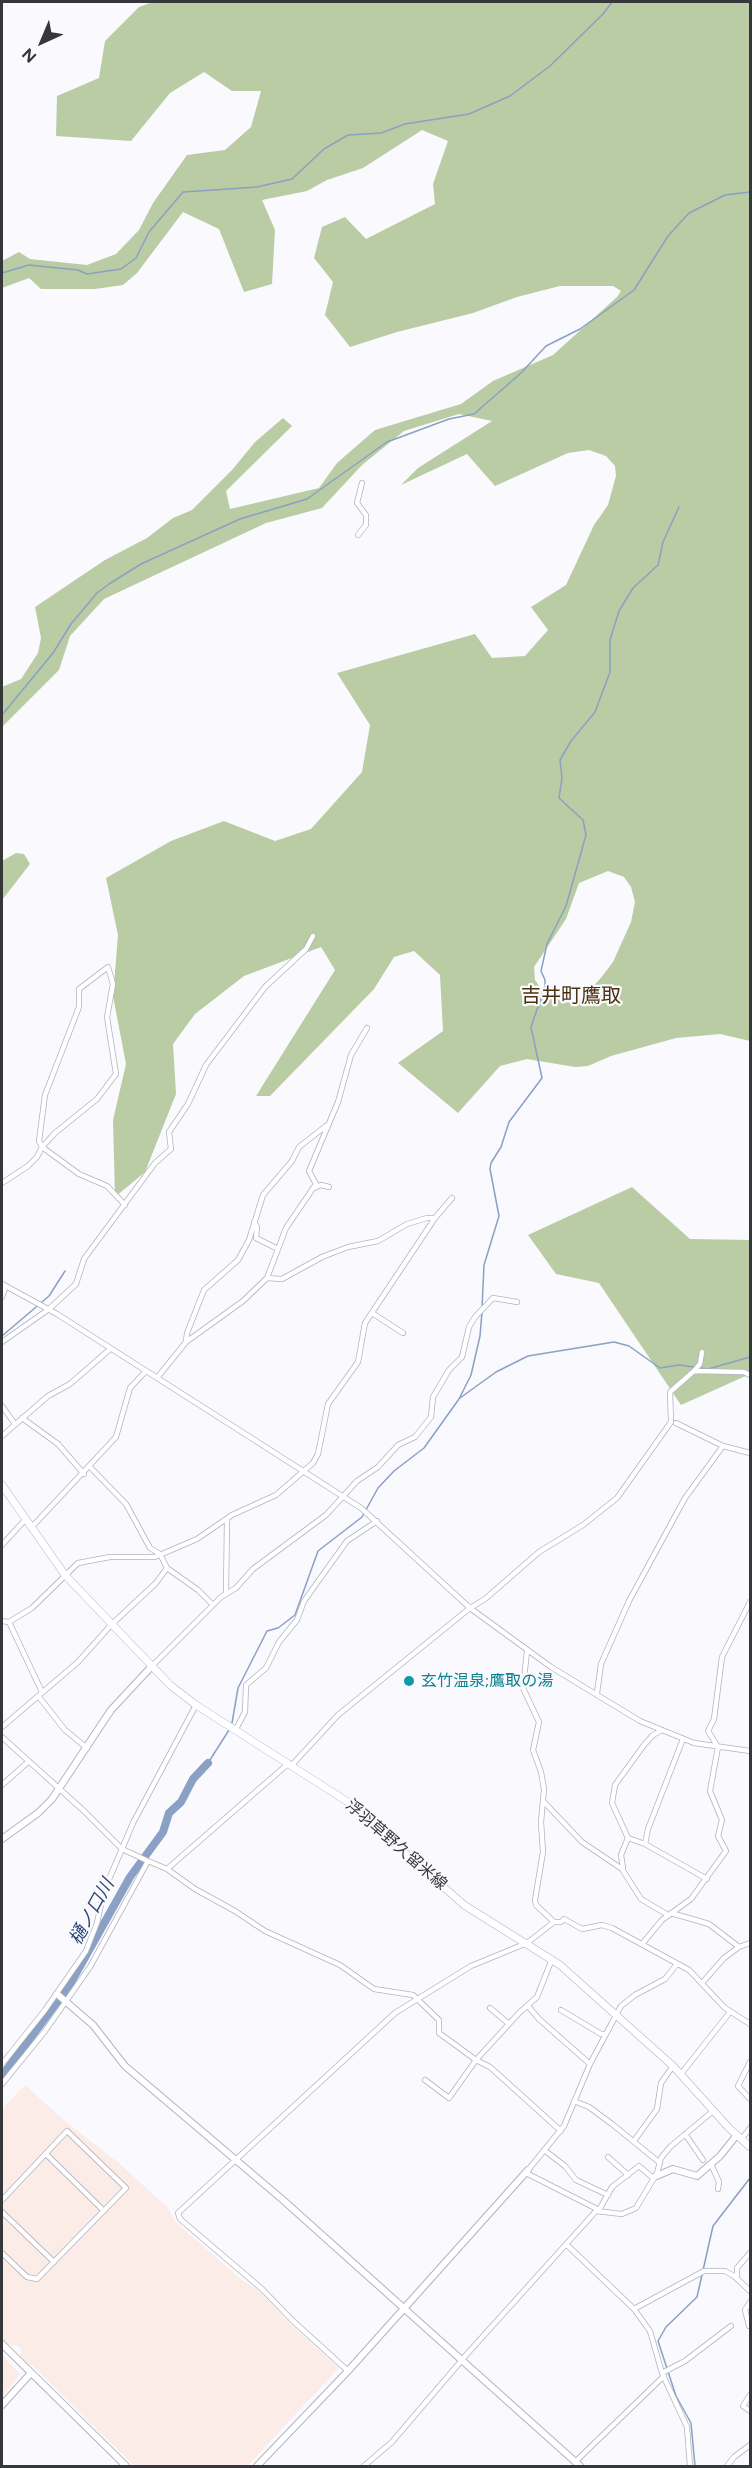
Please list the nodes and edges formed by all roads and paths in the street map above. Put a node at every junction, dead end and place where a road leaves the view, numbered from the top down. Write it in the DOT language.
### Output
graph roads {
  1 [pos="362,483"];
  2 [pos="358,535"];
  3 [pos="313,936"];
  4 [pos="367,1028"];
  5 [pos="326,1126"];
  6 [pos="42,1147"];
  7 [pos="2,1184"];
  8 [pos="328,1187"];
  9 [pos="314,1188"];
  10 [pos="452,1198"];
  11 [pos="125,1205"];
  12 [pos="435,1218"];
  13 [pos="254,1222"];
  14 [pos="278,1249"];
  15 [pos="267,1278"];
  16 [pos="4,1285"];
  17 [pos="2,1297"];
  18 [pos="517,1302"];
  19 [pos="49,1309"];
  20 [pos="372,1313"];
  21 [pos="403,1333"];
  22 [pos="2,1342"];
  23 [pos="186,1342"];
  24 [pos="109,1350"];
  25 [pos="702,1352"];
  26 [pos="694,1371"];
  27 [pos="145,1372"];
  28 [pos="750,1375"];
  29 [pos="157,1378"];
  30 [pos="2,1406"];
  31 [pos="22,1418"];
  32 [pos="676,1423"];
  33 [pos="15,1424"];
  34 [pos="2,1436"];
  35 [pos="723,1446"];
  36 [pos="750,1453"];
  37 [pos="90,1467"];
  38 [pos="301,1472"];
  39 [pos="84,1474"];
  40 [pos="2,1485"];
  41 [pos="343,1497"];
  42 [pos="227,1519"];
  43 [pos="24,1521"];
  44 [pos="376,1521"];
  45 [pos="30,1528"];
  46 [pos="2,1545"];
  47 [pos="160,1554"];
  48 [pos="166,1568"];
  49 [pos="65,1575"];
  50 [pos="226,1594"];
  51 [pos="750,1602"];
  52 [pos="213,1605"];
  53 [pos="470,1608"];
  54 [pos="2,1621"];
  55 [pos="9,1622"];
  56 [pos="111,1624"];
  57 [pos="527,1651"];
  58 [pos="152,1666"];
  59 [pos="597,1693"];
  60 [pos="40,1695"];
  61 [pos="196,1705"];
  62 [pos="2,1726"];
  63 [pos="236,1728"];
  64 [pos="662,1730"];
  65 [pos="2,1737"];
  66 [pos="683,1739"];
  67 [pos="718,1747"];
  68 [pos="87,1748"];
  69 [pos="750,1751"];
  70 [pos="28,1762"];
  71 [pos="290,1764"];
  72 [pos="2,1785"];
  73 [pos="59,1791"];
  74 [pos="543,1801"];
  75 [pos="2,1839"];
  76 [pos="628,1839"];
  77 [pos="645,1845"];
  78 [pos="122,1849"];
  79 [pos="147,1860"];
  80 [pos="167,1869"];
  81 [pos="625,1873"];
  82 [pos="707,1879"];
  83 [pos="669,1914"];
  84 [pos="554,1922"];
  85 [pos="527,1943"];
  86 [pos="750,1943"];
  87 [pos="642,1944"];
  88 [pos="739,1947"];
  89 [pos="552,1959"];
  90 [pos="677,1964"];
  91 [pos="702,1983"];
  92 [pos="58,1994"];
  93 [pos="417,1997"];
  94 [pos="66,2000"];
  95 [pos="528,2006"];
  96 [pos="490,2008"];
  97 [pos="561,2010"];
  98 [pos="730,2012"];
  99 [pos="617,2015"];
  100 [pos="509,2024"];
  101 [pos="750,2024"];
  102 [pos="605,2034"];
  103 [pos="476,2060"];
  104 [pos="750,2062"];
  105 [pos="2,2064"];
  106 [pos="590,2064"];
  107 [pos="673,2066"];
  108 [pos="681,2074"];
  109 [pos="425,2080"];
  110 [pos="2,2084"];
  111 [pos="750,2099"];
  112 [pos="574,2101"];
  113 [pos="713,2111"];
  114 [pos="750,2128"];
  115 [pos="561,2131"];
  116 [pos="686,2134"];
  117 [pos="739,2138"];
  118 [pos="634,2141"];
  119 [pos="750,2147"];
  120 [pos="544,2150"];
  121 [pos="46,2154"];
  122 [pos="609,2157"];
  123 [pos="235,2158"];
  124 [pos="703,2160"];
  125 [pos="660,2163"];
  126 [pos="711,2164"];
  127 [pos="527,2172"];
  128 [pos="628,2175"];
  129 [pos="653,2177"];
  130 [pos="718,2189"];
  131 [pos="608,2195"];
  132 [pos="2,2200"];
  133 [pos="104,2211"];
  134 [pos="598,2211"];
  135 [pos="2,2212"];
  136 [pos="567,2245"];
  137 [pos="2,2253"];
  138 [pos="750,2253"];
  139 [pos="54,2262"];
  140 [pos="737,2278"];
  141 [pos="750,2291"];
  142 [pos="750,2302"];
  143 [pos="403,2309"];
  144 [pos="634,2309"];
  145 [pos="731,2326"];
  146 [pos="749,2326"];
  147 [pos="2,2344"];
  148 [pos="461,2361"];
  149 [pos="348,2371"];
  150 [pos="31,2373"];
  151 [pos="663,2374"];
  152 [pos="750,2395"];
  153 [pos="2,2405"];
  154 [pos="750,2411"];
  155 [pos="750,2445"];
  156 [pos="578,2464"];
  157 [pos="126,2466"];
  158 [pos="257,2466"];
  159 [pos="364,2466"];
  160 [pos="690,2466"];
  161 [pos="727,2466"];
  1 -- 2 [label="street"];
  3 -- 11 [label="street"];
  4 -- 5 [label="street"];
  5 -- 9 [label="street"];
  5 -- 13 [label="street"];
  6 -- 6 [label="street"];
  6 -- 7 [label="street"];
  6 -- 11 [label="street"];
  8 -- 9 [label="street"];
  9 -- 14 [label="street"];
  10 -- 12 [label="street"];
  11 -- 19 [label="street"];
  12 -- 15 [label="street"];
  12 -- 20 [label="street"];
  13 -- 14 [label="street"];
  13 -- 23 [label="street"];
  14 -- 15 [label="street"];
  15 -- 23 [label="street"];
  16 -- 17 [label="street"];
  16 -- 19 [label="street"];
  18 -- 41 [label="street"];
  19 -- 22 [label="street"];
  19 -- 24 [label="street"];
  20 -- 21 [label="street"];
  20 -- 38 [label="street"];
  23 -- 29 [label="street"];
  24 -- 27 [label="street"];
  24 -- 31 [label="street"];
  25 -- 26 [label="street"];
  26 -- 28 [label="street"];
  26 -- 53 [label="street"];
  27 -- 29 [label="street"];
  27 -- 37 [label="street"];
  29 -- 38 [label="street"];
  30 -- 33 [label="street"];
  31 -- 33 [label="street"];
  31 -- 39 [label="street"];
  32 -- 35 [label="street"];
  33 -- 34 [label="street"];
  35 -- 36 [label="street"];
  35 -- 59 [label="street"];
  37 -- 39 [label="street"];
  37 -- 47 [label="street"];
  38 -- 41 [label="street"];
  38 -- 42 [label="street"];
  39 -- 45 [label="street"];
  40 -- 43 [label="main road, 浮羽草野久留米線"];
  41 -- 44 [label="street"];
  41 -- 50 [label="street"];
  42 -- 47 [label="street"];
  42 -- 50 [label="street"];
  43 -- 45 [label="main road, 浮羽草野久留米線"];
  43 -- 46 [label="street"];
  44 -- 53 [label="street"];
  44 -- 63 [label="street"];
  45 -- 49 [label="main road, 浮羽草野久留米線"];
  47 -- 48 [label="street"];
  47 -- 49 [label="street"];
  48 -- 52 [label="street"];
  48 -- 56 [label="street"];
  49 -- 55 [label="street"];
  49 -- 56 [label="main road, 浮羽草野久留米線"];
  50 -- 52 [label="street"];
  51 -- 67 [label="street"];
  52 -- 58 [label="street"];
  53 -- 57 [label="street"];
  53 -- 71 [label="street"];
  54 -- 55 [label="street"];
  55 -- 60 [label="street"];
  56 -- 58 [label="main road, 浮羽草野久留米線"];
  56 -- 60 [label="street"];
  57 -- 59 [label="street"];
  57 -- 74 [label="street"];
  58 -- 61 [label="main road, 浮羽草野久留米線"];
  58 -- 68 [label="street"];
  59 -- 64 [label="street"];
  60 -- 62 [label="street"];
  60 -- 68 [label="street"];
  61 -- 63 [label="main road, 浮羽草野久留米線"];
  61 -- 78 [label="street"];
  63 -- 71 [label="main road, 浮羽草野久留米線"];
  64 -- 66 [label="street"];
  64 -- 76 [label="street"];
  65 -- 70 [label="street"];
  66 -- 67 [label="street"];
  66 -- 77 [label="street"];
  67 -- 69 [label="street"];
  67 -- 82 [label="street"];
  68 -- 73 [label="street"];
  70 -- 72 [label="street"];
  70 -- 73 [label="street"];
  71 -- 80 [label="street"];
  71 -- 85 [label="main road, 浮羽草野久留米線"];
  73 -- 75 [label="street"];
  73 -- 78 [label="street"];
  74 -- 81 [label="street"];
  74 -- 84 [label="street"];
  76 -- 77 [label="street"];
  76 -- 81 [label="street"];
  77 -- 82 [label="street"];
  78 -- 79 [label="street"];
  78 -- 92 [label="street"];
  79 -- 80 [label="street"];
  79 -- 94 [label="street"];
  80 -- 93 [label="street"];
  81 -- 83 [label="street"];
  82 -- 83 [label="street"];
  83 -- 87 [label="street"];
  83 -- 88 [label="street"];
  84 -- 85 [label="street"];
  84 -- 87 [label="street"];
  85 -- 89 [label="main road, 浮羽草野久留米線"];
  85 -- 93 [label="street"];
  86 -- 88 [label="street"];
  87 -- 90 [label="street"];
  88 -- 91 [label="street"];
  89 -- 95 [label="street"];
  89 -- 99 [label="main road, 浮羽草野久留米線"];
  90 -- 91 [label="street"];
  90 -- 99 [label="street"];
  91 -- 98 [label="street"];
  92 -- 94 [label="street"];
  92 -- 105 [label="street"];
  93 -- 103 [label="street"];
  93 -- 123 [label="street"];
  94 -- 110 [label="street"];
  94 -- 123 [label="street"];
  95 -- 100 [label="street"];
  95 -- 106 [label="street"];
  96 -- 100 [label="street"];
  97 -- 102 [label="street"];
  98 -- 101 [label="street"];
  98 -- 108 [label="street"];
  99 -- 102 [label="street"];
  99 -- 107 [label="main road, 浮羽草野久留米線"];
  100 -- 103 [label="street"];
  102 -- 106 [label="street"];
  103 -- 109 [label="street"];
  103 -- 115 [label="street"];
  104 -- 111 [label="street"];
  106 -- 112 [label="street"];
  107 -- 108 [label="main road, 浮羽草野久留米線"];
  107 -- 118 [label="street"];
  108 -- 113 [label="main road, 浮羽草野久留米線"];
  112 -- 115 [label="street"];
  112 -- 118 [label="street"];
  113 -- 116 [label="street"];
  113 -- 117 [label="main road, 浮羽草野久留米線"];
  114 -- 117 [label="street"];
  115 -- 120 [label="street"];
  116 -- 124 [label="street"];
  116 -- 125 [label="street"];
  117 -- 119 [label="main road, 浮羽草野久留米線"];
  117 -- 126 [label="street"];
  118 -- 125 [label="street"];
  120 -- 127 [label="street"];
  120 -- 131 [label="street"];
  121 -- 132 [label="street"];
  121 -- 133 [label="street"];
  121 -- 133 [label="street"];
  122 -- 128 [label="street"];
  123 -- 143 [label="street"];
  123 -- 149 [label="street"];
  125 -- 129 [label="street"];
  126 -- 129 [label="street"];
  126 -- 130 [label="street"];
  127 -- 134 [label="street"];
  127 -- 143 [label="street"];
  128 -- 129 [label="street"];
  128 -- 131 [label="street"];
  129 -- 134 [label="street"];
  131 -- 134 [label="street"];
  133 -- 139 [label="street"];
  134 -- 136 [label="street"];
  135 -- 139 [label="street"];
  136 -- 144 [label="street"];
  136 -- 148 [label="street"];
  137 -- 139 [label="street"];
  138 -- 140 [label="street"];
  140 -- 141 [label="street"];
  140 -- 144 [label="street"];
  142 -- 146 [label="street"];
  143 -- 148 [label="street"];
  143 -- 149 [label="street"];
  144 -- 151 [label="street"];
  145 -- 151 [label="street"];
  147 -- 150 [label="street"];
  148 -- 156 [label="street"];
  148 -- 159 [label="street"];
  149 -- 158 [label="street"];
  150 -- 153 [label="street"];
  150 -- 157 [label="street"];
  151 -- 156 [label="street"];
  151 -- 160 [label="street"];
  152 -- 154 [label="street"];
  155 -- 161 [label="street"];
}
